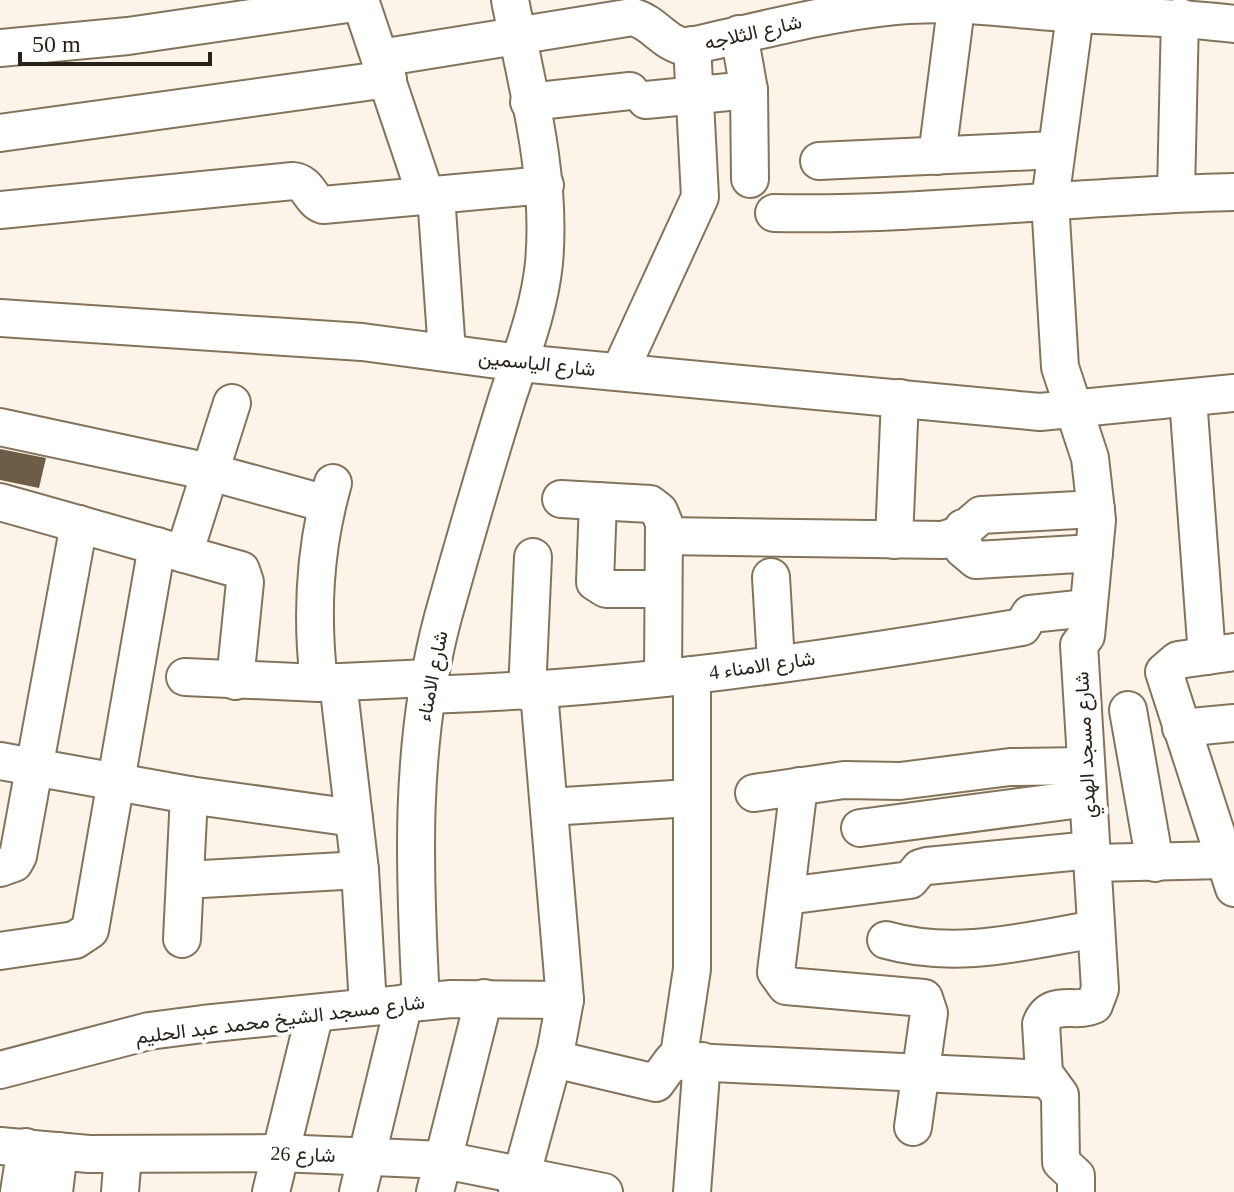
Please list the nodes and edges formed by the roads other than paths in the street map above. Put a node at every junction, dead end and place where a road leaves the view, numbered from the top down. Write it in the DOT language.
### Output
graph roads {
  1 [pos="664,0"];
  2 [pos="361,1"];
  3 [pos="957,2"];
  4 [pos="1076,7"];
  5 [pos="514,17"];
  6 [pos="1180,17"];
  7 [pos="1234,24"];
  8 [pos="739,34"];
  9 [pos="684,45"];
  10 [pos="0,48"];
  11 [pos="384,69"];
  12 [pos="749,90"];
  13 [pos="695,96"];
  14 [pos="529,102"];
  15 [pos="0,133"];
  16 [pos="1056,150"];
  17 [pos="937,156"];
  18 [pos="819,161"];
  19 [pos="750,179"];
  20 [pos="545,185"];
  21 [pos="1234,192"];
  22 [pos="1176,193"];
  23 [pos="431,195"];
  24 [pos="1050,201"];
  25 [pos="0,210"];
  26 [pos="774,213"];
  27 [pos="0,318"];
  28 [pos="447,352"];
  29 [pos="520,363"];
  30 [pos="620,371"];
  31 [pos="1234,393"];
  32 [pos="900,398"];
  33 [pos="1188,398"];
  34 [pos="232,403"];
  35 [pos="1074,411"];
  36 [pos="0,427"];
  37 [pos="210,472"];
  38 [pos="561,499"];
  39 [pos="598,501"];
  40 [pos="1,508"];
  41 [pos="1096,509"];
  42 [pos="79,524"];
  43 [pos="963,528"];
  44 [pos="664,536"];
  45 [pos="894,540"];
  46 [pos="171,550"];
  47 [pos="1094,553"];
  48 [pos="533,557"];
  49 [pos="771,577"];
  50 [pos="663,589"];
  51 [pos="1088,608"];
  52 [pos="1221,654"];
  53 [pos="776,663"];
  54 [pos="677,676"];
  55 [pos="185,677"];
  56 [pos="235,681"];
  57 [pos="328,683"];
  58 [pos="428,686"];
  59 [pos="533,692"];
  60 [pos="1128,710"];
  61 [pos="1234,723"];
  62 [pos="1181,728"];
  63 [pos="17,764"];
  64 [pos="114,780"];
  65 [pos="1087,782"];
  66 [pos="799,786"];
  67 [pos="754,793"];
  68 [pos="189,795"];
  69 [pos="690,798"];
  70 [pos="1221,804"];
  71 [pos="549,807"];
  72 [pos="354,818"];
  73 [pos="860,828"];
  74 [pos="1091,856"];
  75 [pos="1155,863"];
  76 [pos="0,868"];
  77 [pos="360,870"];
  78 [pos="1230,874"];
  79 [pos="185,880"];
  80 [pos="786,896"];
  81 [pos="1096,929"];
  82 [pos="182,939"];
  83 [pos="886,940"];
  84 [pos="0,951"];
  85 [pos="484,998"];
  86 [pos="565,1000"];
  87 [pos="412,1002"];
  88 [pos="368,1006"];
  89 [pos="315,1013"];
  90 [pos="554,1059"];
  91 [pos="690,1062"];
  92 [pos="0,1070"];
  93 [pos="920,1076"];
  94 [pos="1047,1079"];
  95 [pos="913,1127"];
  96 [pos="28,1148"];
  97 [pos="280,1153"];
  98 [pos="123,1154"];
  99 [pos="367,1156"];
  100 [pos="439,1176"];
  101 [pos="519,1183"];
  102 [pos="19,1192"];
  103 [pos="54,1192"];
  104 [pos="120,1192"];
  105 [pos="271,1192"];
  106 [pos="358,1192"];
  107 [pos="604,1192"];
  108 [pos="692,1192"];
  109 [pos="1076,1192"];
  1 -- 9 [label="street"];
  2 -- 10 [label="street"];
  2 -- 11 [label="street"];
  3 -- 4 [label="street, شارع الثلاجه"];
  3 -- 8 [label="street, شارع الثلاجه"];
  3 -- 17 [label="street"];
  4 -- 6 [label="street, شارع الثلاجه"];
  4 -- 16 [label="street, شارع مسجد الهدي"];
  5 -- 9 [label="street, شارع الثلاجه"];
  5 -- 11 [label="street, شارع الثلاجه"];
  5 -- 14 [label="street, شارع الامناء"];
  6 -- 7 [label="street, شارع الثلاجه"];
  6 -- 22 [label="street"];
  8 -- 9 [label="street, شارع الثلاجه"];
  8 -- 12 [label="street"];
  9 -- 13 [label="street"];
  11 -- 15 [label="street, شارع الثلاجه"];
  11 -- 23 [label="street"];
  12 -- 13 [label="street"];
  12 -- 19 [label="street"];
  13 -- 14 [label="street"];
  13 -- 30 [label="street"];
  14 -- 20 [label="street, شارع الامناء"];
  16 -- 17 [label="street"];
  16 -- 24 [label="street, شارع مسجد الهدي"];
  17 -- 18 [label="street"];
  20 -- 23 [label="street"];
  20 -- 29 [label="street, شارع الامناء"];
  21 -- 22 [label="street"];
  22 -- 24 [label="street"];
  23 -- 25 [label="street"];
  23 -- 28 [label="street"];
  24 -- 26 [label="street"];
  24 -- 35 [label="street, شارع مسجد الهدي"];
  27 -- 28 [label="street, شارع الياسمين"];
  28 -- 29 [label="street, شارع الياسمين"];
  29 -- 30 [label="street, شارع الياسمين"];
  29 -- 58 [label="street, شارع الامناء"];
  30 -- 32 [label="street, شارع الياسمين"];
  31 -- 33 [label="street, شارع الياسمين"];
  32 -- 35 [label="street, شارع الياسمين"];
  32 -- 45 [label="street"];
  33 -- 35 [label="street, شارع الياسمين"];
  33 -- 52 [label="street"];
  34 -- 37 [label="street"];
  35 -- 41 [label="street, شارع مسجد الهدي"];
  36 -- 37 [label="street"];
  37 -- 46 [label="street"];
  37 -- 57 [label="street"];
  38 -- 39 [label="street"];
  39 -- 44 [label="street"];
  39 -- 50 [label="street"];
  40 -- 42 [label="street"];
  41 -- 43 [label="street"];
  41 -- 47 [label="street, شارع مسجد الهدي"];
  42 -- 46 [label="street"];
  42 -- 63 [label="street"];
  43 -- 45 [label="street"];
  43 -- 47 [label="street"];
  44 -- 45 [label="street"];
  44 -- 50 [label="street"];
  46 -- 56 [label="street"];
  46 -- 64 [label="street"];
  47 -- 51 [label="street, شارع مسجد الهدي"];
  48 -- 59 [label="street"];
  49 -- 53 [label="street"];
  50 -- 54 [label="street"];
  51 -- 53 [label="street, شارع الامناء 4"];
  51 -- 65 [label="street, شارع مسجد الهدي"];
  52 -- 62 [label="street"];
  53 -- 54 [label="street, شارع الامناء 4"];
  54 -- 59 [label="street, شارع الامناء 4"];
  54 -- 69 [label="street"];
  55 -- 56 [label="street, شارع الامناء 4"];
  56 -- 57 [label="street, شارع الامناء 4"];
  57 -- 58 [label="street, شارع الامناء 4"];
  57 -- 72 [label="street"];
  58 -- 59 [label="street, شارع الامناء 4"];
  58 -- 87 [label="street, شارع الامناء"];
  59 -- 71 [label="street"];
  60 -- 75 [label="street"];
  61 -- 62 [label="street"];
  62 -- 70 [label="street"];
  63 -- 64 [label="street"];
  63 -- 76 [label="street"];
  64 -- 68 [label="street"];
  64 -- 84 [label="street"];
  65 -- 66 [label="street"];
  65 -- 73 [label="street"];
  65 -- 74 [label="street, شارع مسجد الهدي"];
  66 -- 67 [label="street"];
  66 -- 80 [label="street"];
  68 -- 72 [label="street"];
  68 -- 79 [label="street"];
  69 -- 71 [label="street"];
  69 -- 91 [label="street"];
  70 -- 78 [label="street"];
  71 -- 86 [label="street"];
  72 -- 77 [label="street"];
  74 -- 75 [label="street"];
  74 -- 80 [label="street"];
  74 -- 81 [label="street, شارع مسجد الهدي"];
  75 -- 78 [label="street"];
  77 -- 79 [label="street"];
  77 -- 88 [label="street"];
  79 -- 82 [label="street"];
  80 -- 93 [label="street"];
  81 -- 83 [label="street"];
  81 -- 94 [label="street, شارع مسجد الهدي"];
  85 -- 86 [label="street, شارع مسجد الشيخ محمد عبد الحليم"];
  85 -- 87 [label="street, شارع مسجد الشيخ محمد عبد الحليم"];
  85 -- 100 [label="street"];
  86 -- 90 [label="street"];
  87 -- 88 [label="street, شارع مسجد الشيخ محمد عبد الحليم"];
  87 -- 99 [label="street, شارع الامناء"];
  88 -- 89 [label="street, شارع مسجد الشيخ محمد عبد الحليم"];
  89 -- 92 [label="street, شارع مسجد الشيخ محمد عبد الحليم"];
  89 -- 97 [label="street"];
  90 -- 91 [label="street"];
  90 -- 101 [label="street"];
  91 -- 93 [label="street"];
  91 -- 108 [label="street"];
  93 -- 94 [label="street"];
  93 -- 95 [label="street"];
  94 -- 109 [label="street, شارع مسجد الهدي"];
  96 -- 98 [label="street, شارع 26"];
  96 -- 102 [label="street"];
  96 -- 103 [label="street"];
  97 -- 98 [label="street, شارع 26"];
  97 -- 99 [label="street, شارع 26"];
  97 -- 105 [label="street"];
  98 -- 104 [label="street"];
  99 -- 100 [label="street, شارع 26"];
  99 -- 106 [label="street, شارع الامناء"];
  100 -- 101 [label="street, شارع 26"];
  101 -- 107 [label="street, شارع 26"];
}
